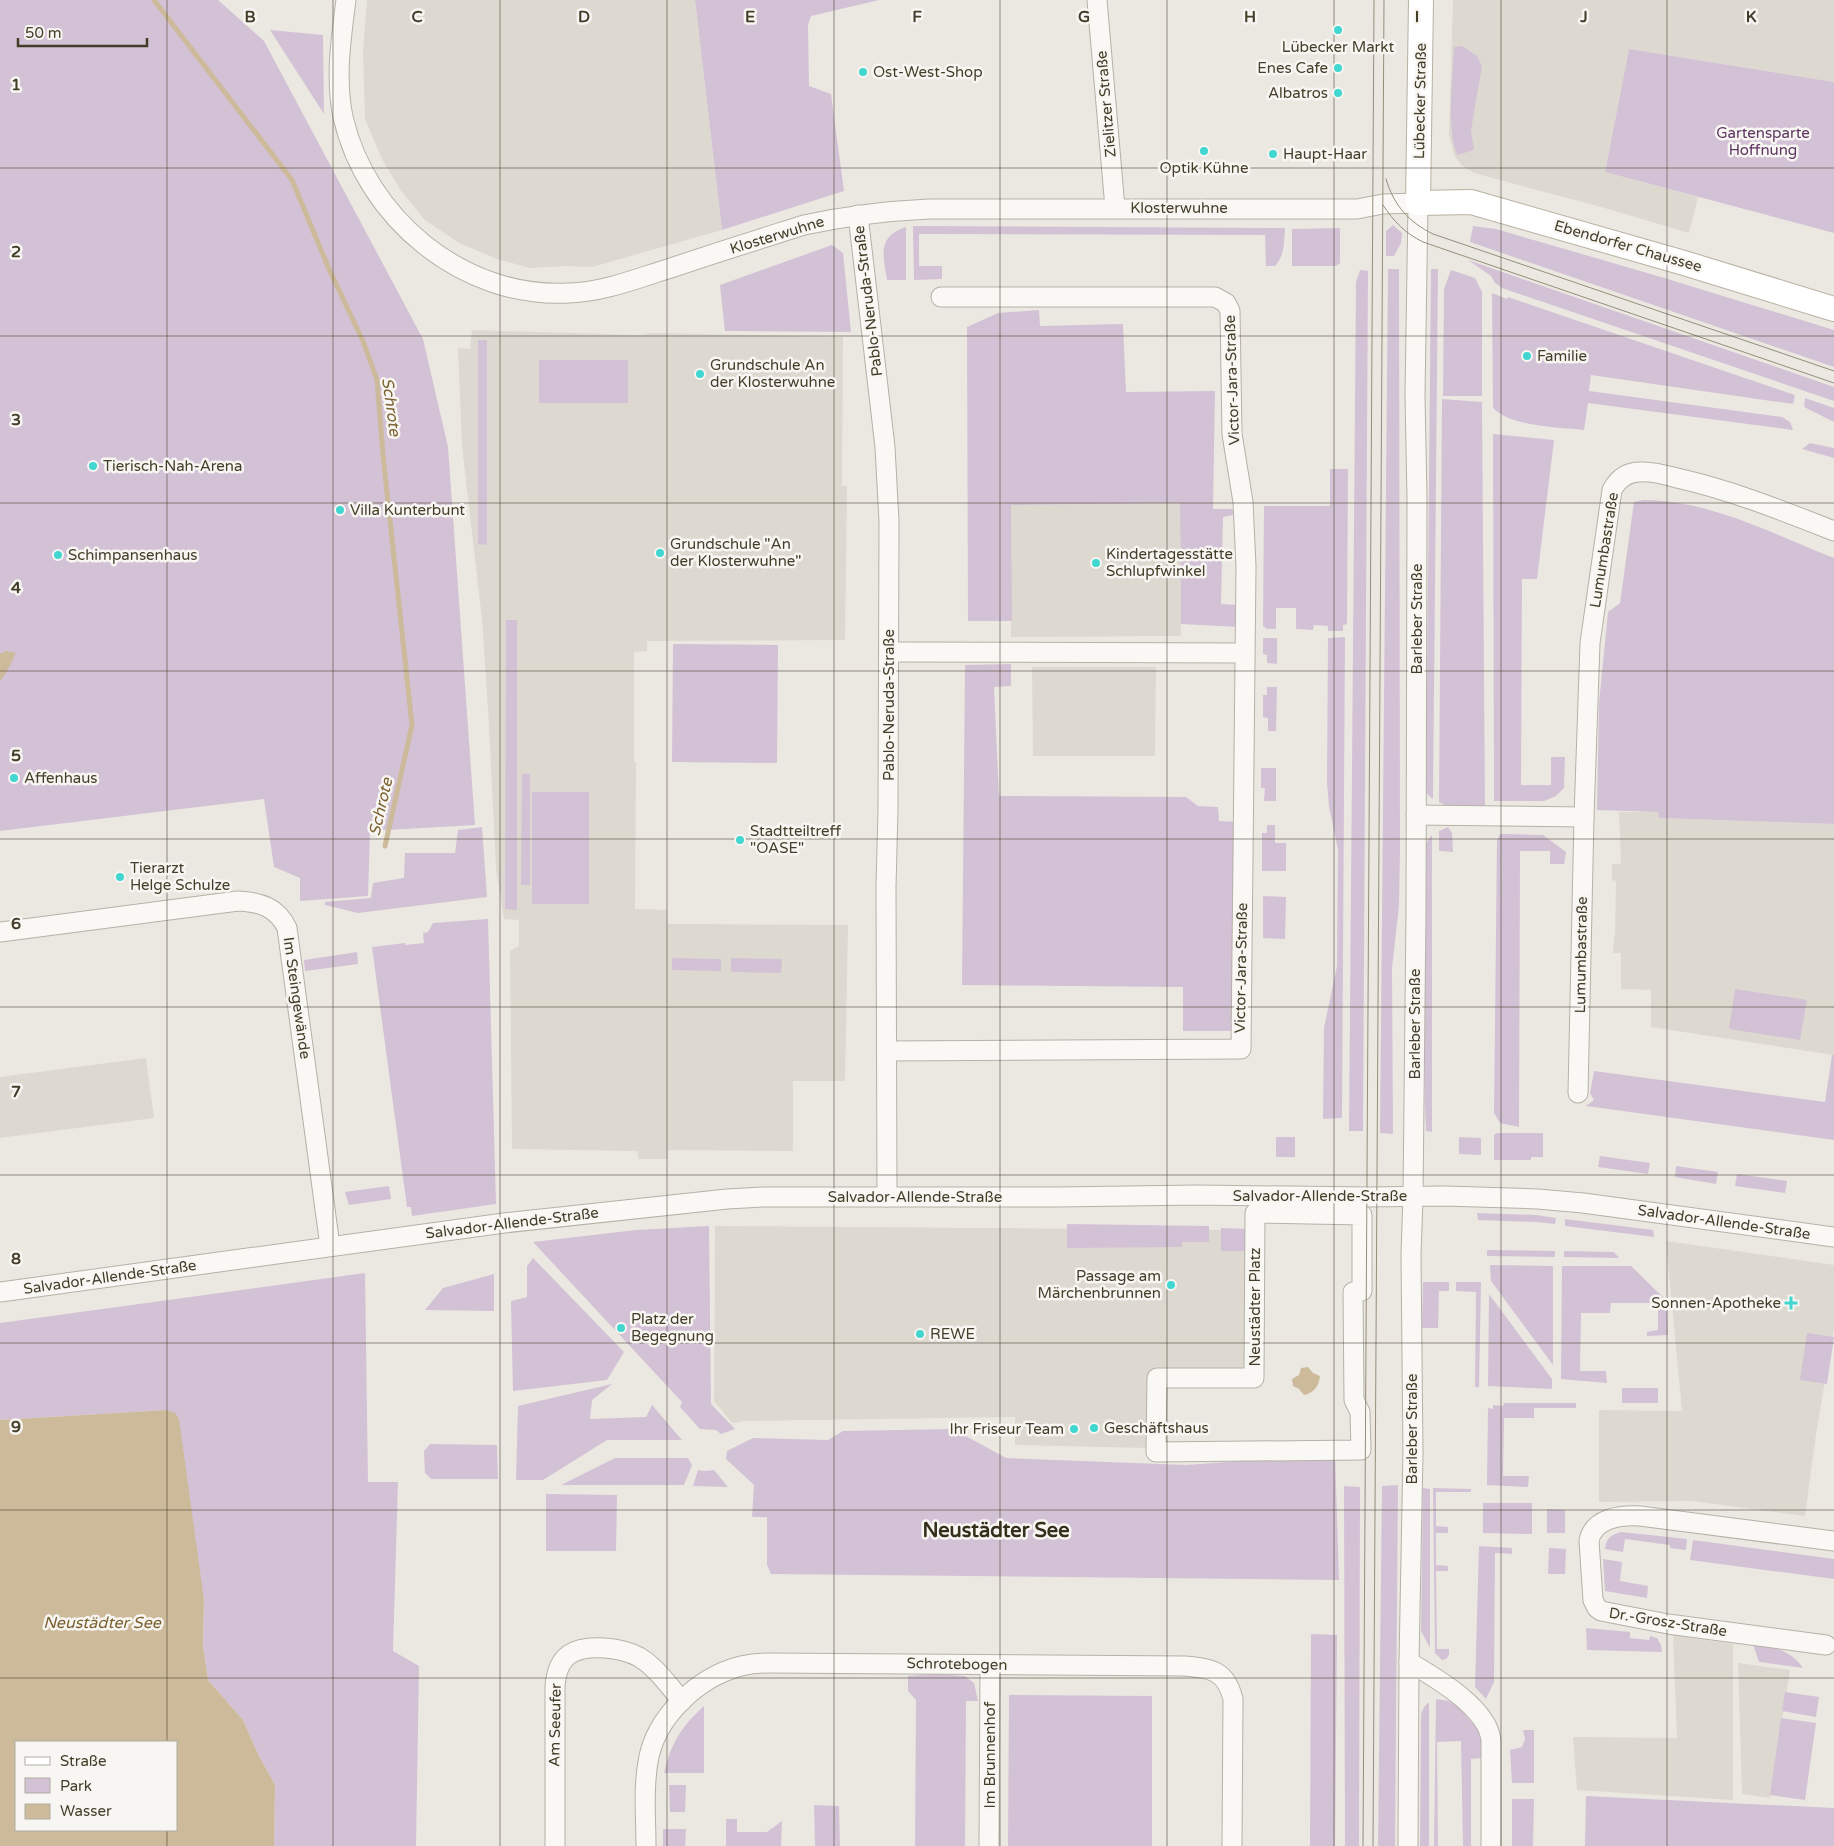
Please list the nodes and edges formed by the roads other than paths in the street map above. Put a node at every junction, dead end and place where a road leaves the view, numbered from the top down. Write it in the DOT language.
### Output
graph roads {
  1 [pos="346,0"];
  2 [pos="1097,0"];
  3 [pos="1421,0"];
  4 [pos="1418,203"];
  5 [pos="1115,208"];
  6 [pos="858,214"];
  7 [pos="941,296"];
  8 [pos="1834,309"];
  9 [pos="1834,531"];
  10 [pos="889,652"];
  11 [pos="1244,653"];
  12 [pos="1416,815"];
  13 [pos="1584,817"];
  14 [pos="0,932"];
  15 [pos="887,1051"];
  16 [pos="1578,1093"];
  17 [pos="1413,1197"];
  18 [pos="888,1198"];
  19 [pos="1834,1237"];
  20 [pos="330,1246"];
  21 [pos="0,1292"];
  22 [pos="1360,1450"];
  23 [pos="1834,1541"];
  24 [pos="1826,1645"];
  25 [pos="1409,1662"];
  26 [pos="990,1665"];
  27 [pos="682,1701"];
  28 [pos="555,1846"];
  29 [pos="646,1846"];
  30 [pos="989,1846"];
  31 [pos="1232,1846"];
  32 [pos="1408,1846"];
  33 [pos="1491,1846"];
  1 -- 6 [label="street, Klosterwuhne"];
  2 -- 5 [label="street, Zielitzer Straße"];
  3 -- 4 [label="main road, Lübecker Straße"];
  4 -- 5 [label="street, Klosterwuhne"];
  4 -- 8 [label="main road, Ebendorfer Chaussee"];
  4 -- 12 [label="street, Barleber Straße"];
  5 -- 6 [label="street, Klosterwuhne"];
  6 -- 10 [label="street, Pablo-Neruda-Straße"];
  7 -- 11 [label="street, Victor-Jara-Straße"];
  9 -- 13 [label="street, Lumumbastraße"];
  10 -- 11 [label="street"];
  10 -- 15 [label="street, Pablo-Neruda-Straße"];
  11 -- 15 [label="street, Victor-Jara-Straße"];
  12 -- 13 [label="street"];
  12 -- 17 [label="street, Barleber Straße"];
  13 -- 16 [label="street, Lumumbastraße"];
  14 -- 20 [label="street, Im Steingewände"];
  15 -- 18 [label="street, Pablo-Neruda-Straße"];
  17 -- 18 [label="street, Salvador-Allende-Straße"];
  17 -- 19 [label="street, Salvador-Allende-Straße"];
  17 -- 25 [label="street, Barleber Straße"];
  18 -- 20 [label="street, Salvador-Allende-Straße"];
  20 -- 21 [label="street, Salvador-Allende-Straße"];
  22 -- 22 [label="street, Neustädter Platz"];
  23 -- 24 [label="street, Dr.-Grosz-Straße"];
  25 -- 32 [label="street, Barleber Straße"];
  25 -- 33 [label="street"];
  26 -- 27 [label="street, Schrotebogen"];
  26 -- 30 [label="street, Im Brunnenhof"];
  26 -- 31 [label="street, Schrotebogen"];
  27 -- 28 [label="street, Am Seeufer"];
  27 -- 29 [label="street, Schrotebogen"];
}
